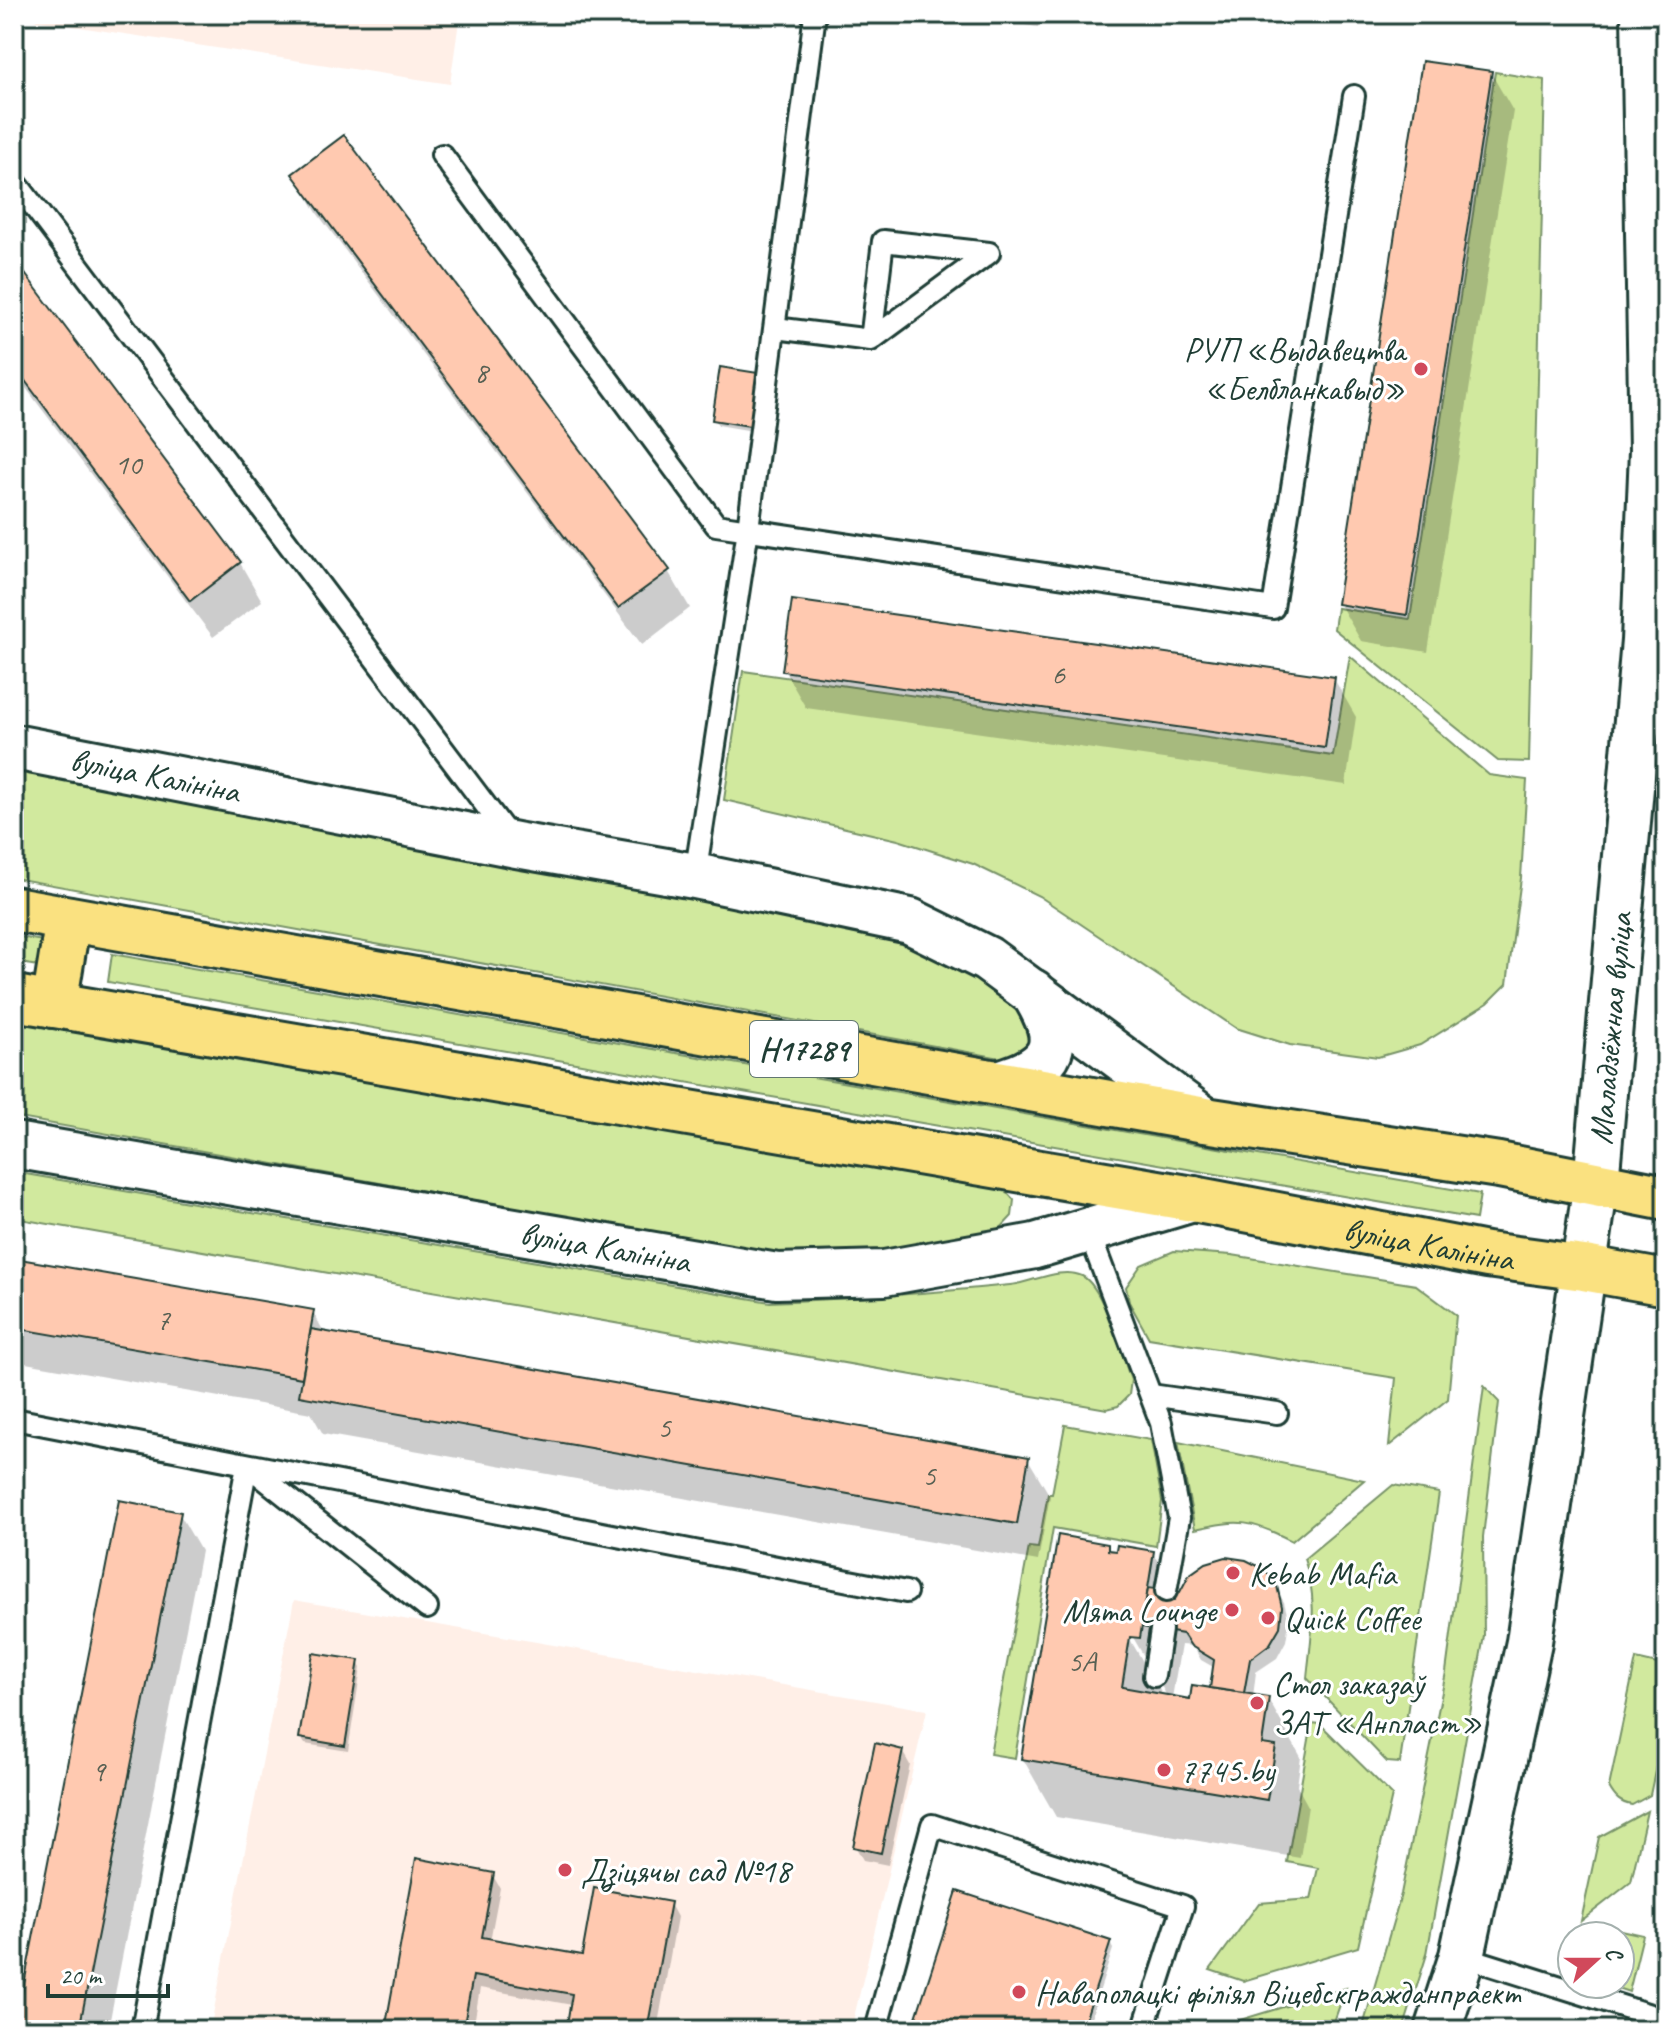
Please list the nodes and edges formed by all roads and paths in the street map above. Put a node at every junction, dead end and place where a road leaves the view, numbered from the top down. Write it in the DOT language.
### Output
graph roads {
  1 [pos="815,14"];
  2 [pos="1644,14"];
  3 [pos="1354,96"];
  4 [pos="442,155"];
  5 [pos="14,180"];
  6 [pos="775,328"];
  7 [pos="871,340"];
  8 [pos="748,529"];
  9 [pos="14,747"];
  10 [pos="516,845"];
  11 [pos="695,876"];
  12 [pos="14,909"];
  13 [pos="68,919"];
  14 [pos="1033,992"];
  15 [pos="34,1002"];
  16 [pos="998,1083"];
  17 [pos="1205,1120"];
  18 [pos="14,1145"];
  19 [pos="1596,1183"];
  20 [pos="1666,1198"];
  21 [pos="1193,1199"];
  22 [pos="1088,1230"];
  23 [pos="1584,1268"];
  24 [pos="1666,1283"];
  25 [pos="1151,1395"];
  26 [pos="1277,1413"];
  27 [pos="14,1419"];
  28 [pos="247,1465"];
  29 [pos="1166,1591"];
  30 [pos="906,1592"];
  31 [pos="427,1608"];
  32 [pos="1161,1630"];
  33 [pos="1154,1676"];
  34 [pos="1462,1956"];
  35 [pos="1666,2020"];
  36 [pos="142,2030"];
  37 [pos="876,2030"];
  38 [pos="1143,2030"];
  39 [pos="1438,2030"];
  1 -- 6 [label="lane"];
  2 -- 19 [label="street, Маладзёжная вуліца"];
  3 -- 8 [label="lane"];
  4 -- 8 [label="lane"];
  5 -- 10 [label="lane"];
  6 -- 7 [label="lane"];
  6 -- 8 [label="lane"];
  7 -- 7 [label="lane"];
  8 -- 11 [label="lane"];
  9 -- 10 [label="street, вуліца Калініна"];
  10 -- 11 [label="street, вуліца Калініна"];
  11 -- 14 [label="street, вуліца Калініна"];
  12 -- 13 [label="main road, вуліца Калініна / Н17289"];
  13 -- 15 [label="main road"];
  13 -- 16 [label="main road, вуліца Калініна / Н17289"];
  14 -- 16 [label="street, вуліца Калініна"];
  14 -- 17 [label="street, вуліца Калініна"];
  15 -- 21 [label="main road, вуліца Калініна / Н17289"];
  16 -- 17 [label="main road, вуліца Калініна / Н17289"];
  17 -- 19 [label="main road, вуліца Калініна / Н17289"];
  18 -- 22 [label="street, вуліца Калініна"];
  19 -- 20 [label="main road, вуліца Калініна / Н17289"];
  19 -- 23 [label="street, Маладзёжная вуліца"];
  21 -- 22 [label="street, вуліца Калініна"];
  21 -- 23 [label="main road, вуліца Калініна / Н17289"];
  22 -- 25 [label="lane"];
  23 -- 24 [label="main road, вуліца Калініна / Н17289"];
  23 -- 34 [label="street, Маладзёжная вуліца"];
  25 -- 26 [label="lane"];
  25 -- 29 [label="lane"];
  27 -- 28 [label="lane"];
  28 -- 30 [label="lane"];
  28 -- 31 [label="lane"];
  28 -- 36 [label="lane"];
  32 -- 33 [label="lane"];
  34 -- 35 [label="lane"];
  34 -- 39 [label="street, Маладзёжная вуліца"];
  37 -- 38 [label="lane"];
}
